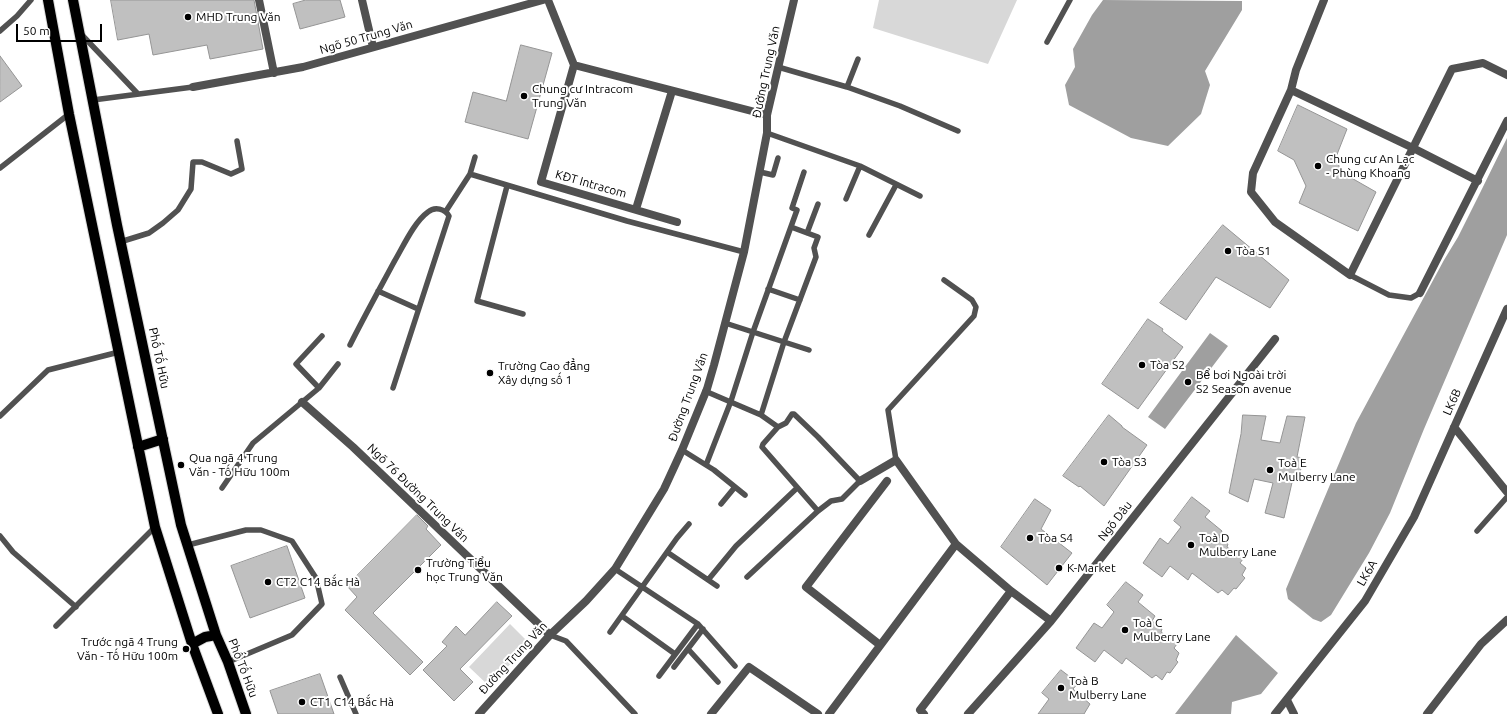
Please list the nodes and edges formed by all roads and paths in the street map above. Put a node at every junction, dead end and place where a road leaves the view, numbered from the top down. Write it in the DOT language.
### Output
graph roads {
  1 [pos="31,0"];
  2 [pos="48,0"];
  3 [pos="73,0"];
  4 [pos="259,0"];
  5 [pos="362,0"];
  6 [pos="543,0"];
  7 [pos="548,0"];
  8 [pos="794,0"];
  9 [pos="1070,0"];
  10 [pos="1324,0"];
  11 [pos="0,31"];
  12 [pos="79,33"];
  13 [pos="1047,42"];
  14 [pos="373,47"];
  15 [pos="858,59"];
  16 [pos="574,65"];
  17 [pos="778,67"];
  18 [pos="274,73"];
  19 [pos="1507,75"];
  20 [pos="193,87"];
  21 [pos="847,87"];
  22 [pos="1290,90"];
  23 [pos="672,91"];
  24 [pos="138,94"];
  25 [pos="93,100"];
  26 [pos="69,114"];
  27 [pos="767,116"];
  28 [pos="1507,121"];
  29 [pos="958,131"];
  30 [pos="767,133"];
  31 [pos="237,141"];
  32 [pos="1413,148"];
  33 [pos="475,157"];
  34 [pos="778,158"];
  35 [pos="860,166"];
  36 [pos="0,168"];
  37 [pos="760,172"];
  38 [pos="804,172"];
  39 [pos="470,174"];
  40 [pos="1478,181"];
  41 [pos="896,185"];
  42 [pos="507,186"];
  43 [pos="920,196"];
  44 [pos="846,199"];
  45 [pos="818,204"];
  46 [pos="636,209"];
  47 [pos="446,211"];
  48 [pos="677,222"];
  49 [pos="791,227"];
  50 [pos="807,233"];
  51 [pos="869,236"];
  52 [pos="120,242"];
  53 [pos="744,252"];
  54 [pos="1350,275"];
  55 [pos="944,280"];
  56 [pos="768,289"];
  57 [pos="378,291"];
  58 [pos="1420,293"];
  59 [pos="800,300"];
  60 [pos="418,309"];
  61 [pos="1507,309"];
  62 [pos="523,314"];
  63 [pos="725,323"];
  64 [pos="753,332"];
  65 [pos="322,336"];
  66 [pos="1275,339"];
  67 [pos="784,342"];
  68 [pos="350,345"];
  69 [pos="809,350"];
  70 [pos="119,352"];
  71 [pos="338,364"];
  72 [pos="319,388"];
  73 [pos="393,388"];
  74 [pos="705,391"];
  75 [pos="731,401"];
  76 [pos="302,402"];
  77 [pos="761,415"];
  78 [pos="0,416"];
  79 [pos="778,427"];
  80 [pos="1454,427"];
  81 [pos="163,439"];
  82 [pos="138,447"];
  83 [pos="682,450"];
  84 [pos="896,460"];
  85 [pos="706,465"];
  86 [pos="887,481"];
  87 [pos="860,482"];
  88 [pos="735,487"];
  89 [pos="222,488"];
  90 [pos="798,488"];
  91 [pos="1507,492"];
  92 [pos="745,495"];
  93 [pos="1507,497"];
  94 [pos="721,504"];
  95 [pos="818,511"];
  96 [pos="689,524"];
  97 [pos="155,527"];
  98 [pos="1477,530"];
  99 [pos="0,536"];
  100 [pos="956,544"];
  101 [pos="188,545"];
  102 [pos="667,552"];
  103 [pos="615,569"];
  104 [pos="746,577"];
  105 [pos="708,580"];
  106 [pos="717,586"];
  107 [pos="643,587"];
  108 [pos="1011,591"];
  109 [pos="76,607"];
  110 [pos="622,616"];
  111 [pos="1507,620"];
  112 [pos="1051,621"];
  113 [pos="698,624"];
  114 [pos="56,626"];
  115 [pos="703,629"];
  116 [pos="610,632"];
  117 [pos="216,635"];
  118 [pos="550,635"];
  119 [pos="192,644"];
  120 [pos="880,645"];
  121 [pos="688,648"];
  122 [pos="675,654"];
  123 [pos="228,662"];
  124 [pos="736,666"];
  125 [pos="674,667"];
  126 [pos="659,676"];
  127 [pos="340,677"];
  128 [pos="718,682"];
  129 [pos="1287,700"];
  130 [pos="218,714"];
  131 [pos="246,714"];
  132 [pos="356,714"];
  133 [pos="479,714"];
  134 [pos="635,714"];
  135 [pos="711,714"];
  136 [pos="818,714"];
  137 [pos="829,714"];
  138 [pos="924,714"];
  139 [pos="968,714"];
  140 [pos="1275,714"];
  141 [pos="1294,714"];
  142 [pos="1427,714"];
  1 -- 11 [label="lane"];
  2 -- 26 [label="main road"];
  3 -- 12 [label="main road, Phố Tố Hữu"];
  4 -- 18 [label="street"];
  5 -- 14 [label="street"];
  6 -- 14 [label="street, Ngõ 50 Trung Văn"];
  7 -- 16 [label="street"];
  8 -- 17 [label="street, Đường Trung Văn"];
  9 -- 13 [label="lane"];
  10 -- 22 [label="street"];
  12 -- 24 [label="lane"];
  12 -- 25 [label="main road, Phố Tố Hữu"];
  14 -- 18 [label="street, Ngõ 50 Trung Văn"];
  15 -- 21 [label="lane"];
  16 -- 23 [label="street"];
  16 -- 46 [label="street, KĐT Intracom"];
  17 -- 21 [label="lane"];
  17 -- 27 [label="street, Đường Trung Văn"];
  18 -- 20 [label="street, Ngõ 50 Trung Văn"];
  19 -- 32 [label="street"];
  20 -- 24 [label="lane"];
  21 -- 29 [label="lane"];
  22 -- 32 [label="street"];
  22 -- 54 [label="street"];
  23 -- 27 [label="street"];
  23 -- 46 [label="street, KĐT Intracom"];
  24 -- 25 [label="lane"];
  25 -- 52 [label="main road, Phố Tố Hữu"];
  26 -- 36 [label="lane"];
  26 -- 70 [label="main road"];
  27 -- 30 [label="street, Đường Trung Văn"];
  28 -- 40 [label="street"];
  30 -- 35 [label="lane"];
  30 -- 37 [label="street, Đường Trung Văn"];
  31 -- 52 [label="lane"];
  32 -- 40 [label="street"];
  32 -- 54 [label="street"];
  33 -- 39 [label="lane"];
  34 -- 37 [label="lane"];
  35 -- 41 [label="lane"];
  35 -- 44 [label="lane"];
  37 -- 53 [label="street, Đường Trung Văn"];
  38 -- 49 [label="lane"];
  39 -- 42 [label="lane"];
  39 -- 47 [label="lane"];
  40 -- 58 [label="street"];
  41 -- 43 [label="lane"];
  41 -- 51 [label="lane"];
  42 -- 53 [label="lane"];
  42 -- 62 [label="lane"];
  45 -- 50 [label="lane"];
  46 -- 48 [label="street, KĐT Intracom"];
  47 -- 57 [label="lane"];
  47 -- 60 [label="lane"];
  49 -- 50 [label="lane"];
  49 -- 56 [label="lane"];
  50 -- 59 [label="lane"];
  52 -- 81 [label="main road, Phố Tố Hữu"];
  53 -- 63 [label="street, Đường Trung Văn"];
  54 -- 58 [label="lane"];
  55 -- 84 [label="lane"];
  56 -- 59 [label="lane"];
  56 -- 64 [label="lane"];
  57 -- 60 [label="lane"];
  57 -- 68 [label="lane"];
  59 -- 67 [label="lane"];
  60 -- 73 [label="lane"];
  61 -- 80 [label="street, LK6B"];
  63 -- 64 [label="lane"];
  63 -- 74 [label="street, Đường Trung Văn"];
  64 -- 67 [label="lane"];
  64 -- 75 [label="lane"];
  65 -- 72 [label="lane"];
  66 -- 112 [label="street, Ngõ Dâu"];
  67 -- 69 [label="lane"];
  67 -- 77 [label="lane"];
  70 -- 78 [label="lane"];
  70 -- 82 [label="main road"];
  71 -- 72 [label="lane"];
  72 -- 76 [label="lane"];
  74 -- 75 [label="lane"];
  74 -- 83 [label="street, Đường Trung Văn"];
  75 -- 77 [label="lane"];
  75 -- 85 [label="lane"];
  76 -- 89 [label="lane"];
  76 -- 118 [label="street, Ngõ 76 Đường Trung Văn"];
  77 -- 79 [label="lane"];
  79 -- 87 [label="lane"];
  79 -- 90 [label="lane"];
  80 -- 91 [label="street, LK6B"];
  80 -- 129 [label="street, LK6A"];
  81 -- 82 [label="main road"];
  81 -- 101 [label="main road, Phố Tố Hữu"];
  82 -- 97 [label="main road"];
  83 -- 85 [label="lane"];
  83 -- 103 [label="street, Đường Trung Văn"];
  84 -- 87 [label="street"];
  84 -- 100 [label="street"];
  85 -- 88 [label="lane"];
  86 -- 120 [label="street"];
  87 -- 95 [label="lane"];
  88 -- 92 [label="lane"];
  88 -- 94 [label="lane"];
  90 -- 95 [label="lane"];
  90 -- 105 [label="lane"];
  93 -- 98 [label="lane"];
  95 -- 104 [label="lane"];
  96 -- 102 [label="lane"];
  97 -- 109 [label="lane"];
  97 -- 119 [label="main road"];
  99 -- 109 [label="lane"];
  100 -- 108 [label="street"];
  100 -- 120 [label="street"];
  101 -- 117 [label="main road, Phố Tố Hữu"];
  101 -- 123 [label="lane"];
  102 -- 105 [label="lane"];
  102 -- 107 [label="lane"];
  103 -- 107 [label="lane"];
  103 -- 118 [label="street, Đường Trung Văn"];
  105 -- 106 [label="lane"];
  107 -- 110 [label="lane"];
  107 -- 113 [label="lane"];
  108 -- 112 [label="street"];
  108 -- 138 [label="street"];
  109 -- 114 [label="lane"];
  110 -- 116 [label="lane"];
  110 -- 122 [label="lane"];
  111 -- 142 [label="street"];
  112 -- 139 [label="street, Ngõ Dâu"];
  113 -- 115 [label="lane"];
  113 -- 122 [label="lane"];
  115 -- 121 [label="lane"];
  115 -- 124 [label="lane"];
  117 -- 119 [label="main road"];
  117 -- 123 [label="main road, Phố Tố Hữu"];
  118 -- 133 [label="street, Đường Trung Văn"];
  118 -- 134 [label="lane"];
  119 -- 130 [label="main road"];
  120 -- 137 [label="street"];
  121 -- 125 [label="lane"];
  121 -- 128 [label="lane"];
  122 -- 126 [label="lane"];
  123 -- 131 [label="main road, Phố Tố Hữu"];
  127 -- 132 [label="lane"];
  129 -- 140 [label="street, LK6A"];
  129 -- 141 [label="street"];
  135 -- 136 [label="street"];
}
